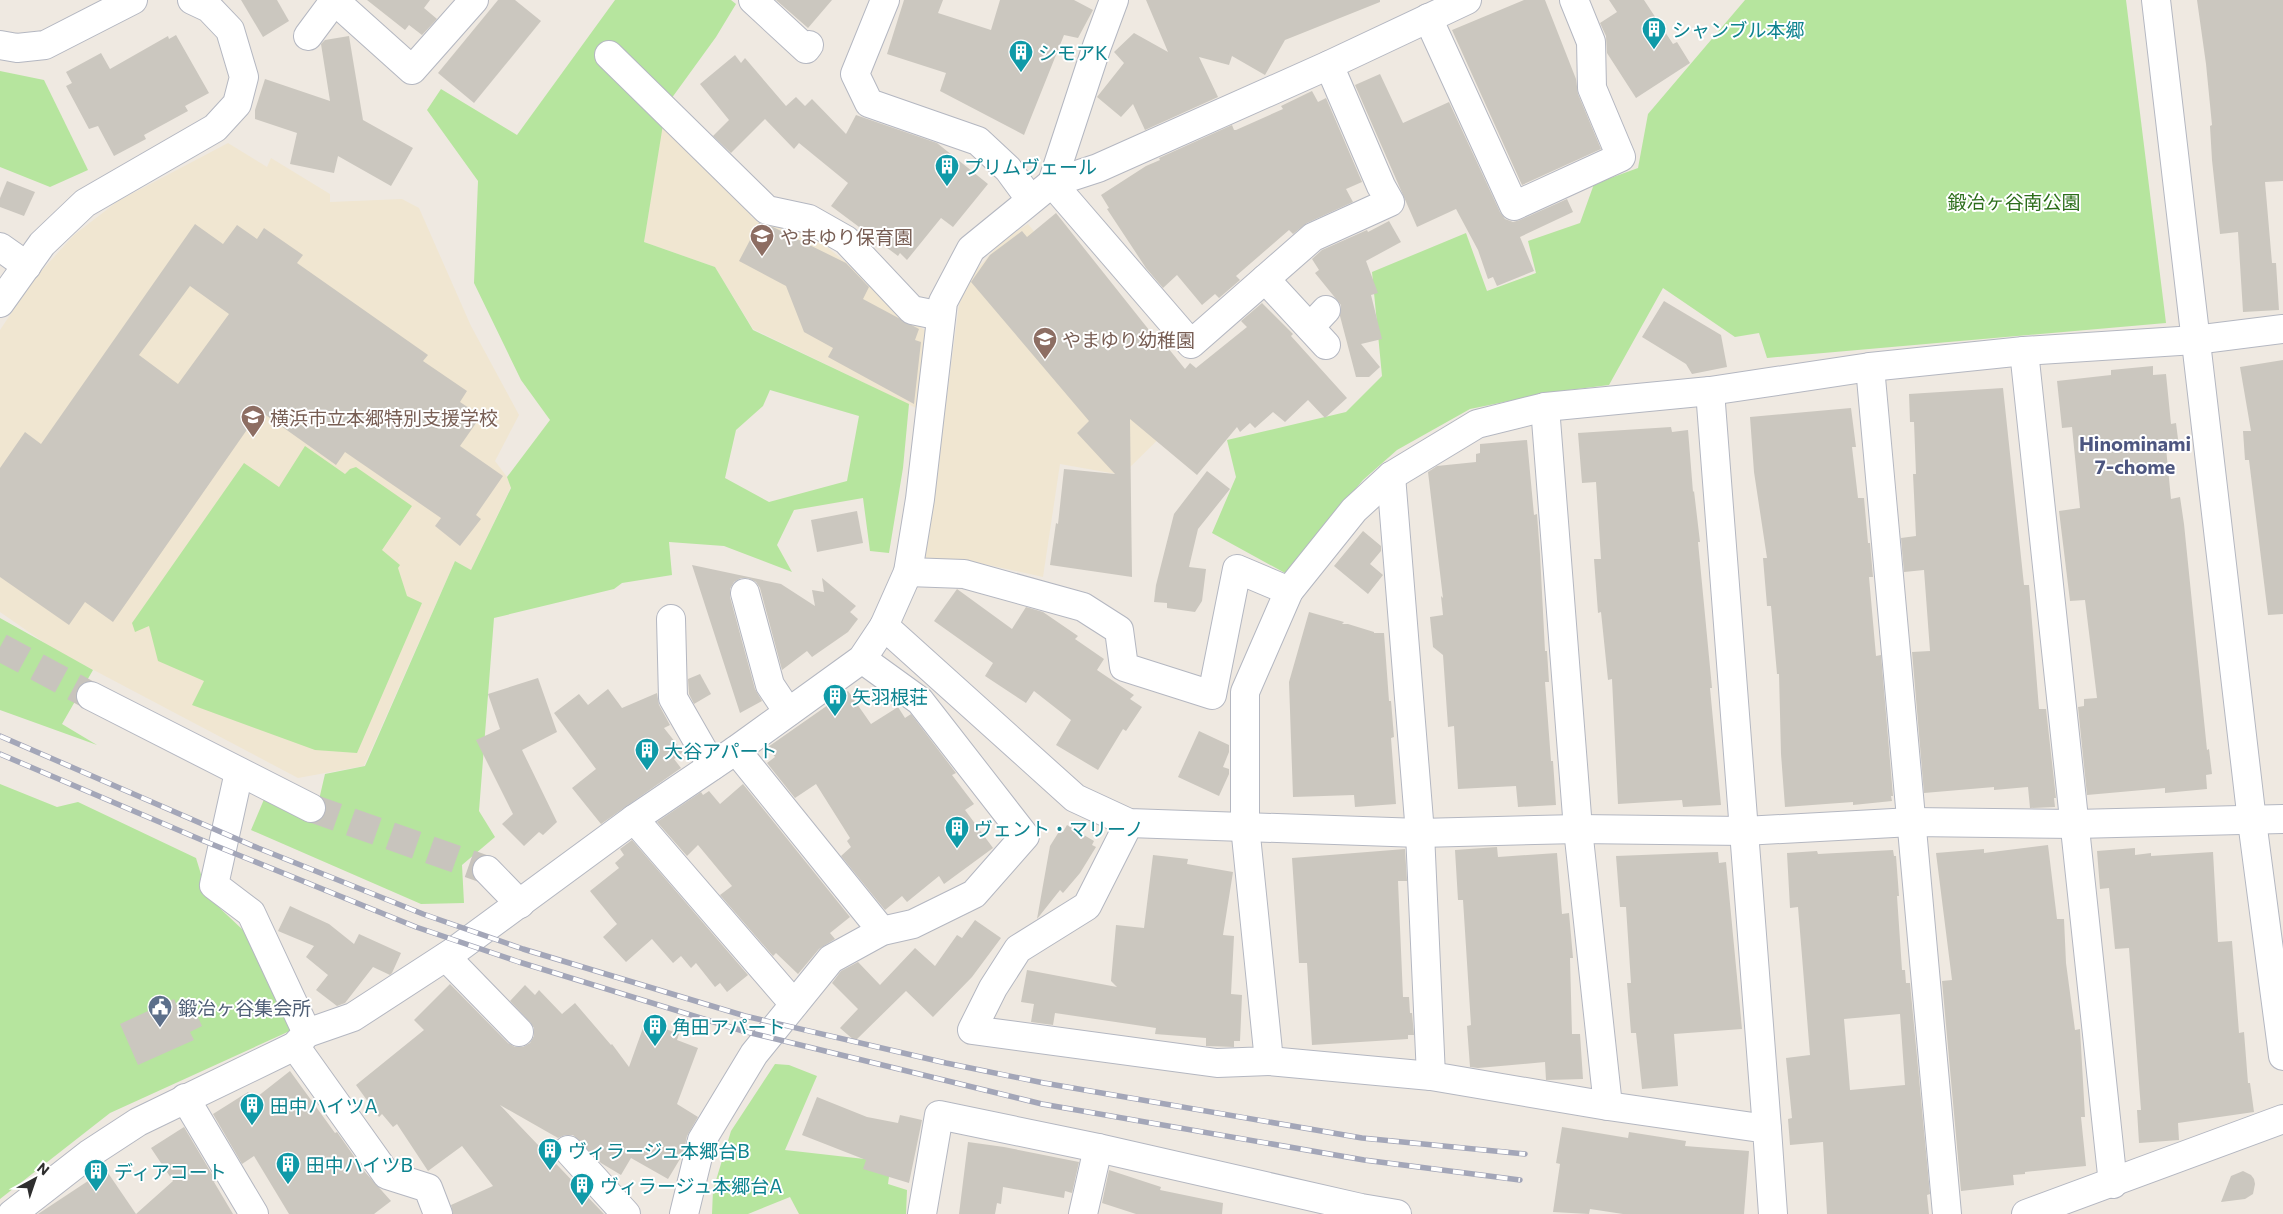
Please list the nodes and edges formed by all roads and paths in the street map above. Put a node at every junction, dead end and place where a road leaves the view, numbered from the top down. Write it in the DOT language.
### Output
graph roads {
  1 [pos="133,0"];
  2 [pos="192,0"];
  3 [pos="334,0"];
  4 [pos="474,0"];
  5 [pos="752,0"];
  6 [pos="885,0"];
  7 [pos="1114,0"];
  8 [pos="1467,0"];
  9 [pos="1574,0"];
  10 [pos="2156,0"];
  11 [pos="1428,18"];
  12 [pos="308,36"];
  13 [pos="0,45"];
  14 [pos="809,45"];
  15 [pos="609,55"];
  16 [pos="1329,65"];
  17 [pos="1052,183"];
  18 [pos="1030,199"];
  19 [pos="0,247"];
  20 [pos="26,266"];
  21 [pos="1265,278"];
  22 [pos="0,303"];
  23 [pos="941,316"];
  24 [pos="1321,327"];
  25 [pos="2283,330"];
  26 [pos="2195,340"];
  27 [pos="2024,351"];
  28 [pos="1870,367"];
  29 [pos="1710,391"];
  30 [pos="1545,407"];
  31 [pos="1391,476"];
  32 [pos="908,572"];
  33 [pos="1289,591"];
  34 [pos="745,593"];
  35 [pos="671,619"];
  36 [pos="884,626"];
  37 [pos="862,659"];
  38 [pos="91,696"];
  39 [pos="788,712"];
  40 [pos="736,750"];
  41 [pos="712,766"];
  42 [pos="240,772"];
  43 [pos="311,808"];
  44 [pos="634,819"];
  45 [pos="2283,819"];
  46 [pos="2252,821"];
  47 [pos="1912,822"];
  48 [pos="1129,823"];
  49 [pos="2075,824"];
  50 [pos="1246,826"];
  51 [pos="1578,830"];
  52 [pos="1744,831"];
  53 [pos="1420,833"];
  54 [pos="487,870"];
  55 [pos="520,904"];
  56 [pos="882,931"];
  57 [pos="446,957"];
  58 [pos="794,1004"];
  59 [pos="519,1032"];
  60 [pos="301,1039"];
  61 [pos="2283,1056"];
  62 [pos="1269,1061"];
  63 [pos="1431,1076"];
  64 [pos="186,1098"];
  65 [pos="1608,1106"];
  66 [pos="2283,1119"];
  67 [pos="1767,1129"];
  68 [pos="1098,1148"];
  69 [pos="568,1150"];
  70 [pos="2112,1184"];
  71 [pos="12,1214"];
  72 [pos="254,1214"];
  73 [pos="438,1214"];
  74 [pos="626,1214"];
  75 [pos="684,1214"];
  76 [pos="922,1214"];
  77 [pos="1083,1214"];
  78 [pos="1397,1214"];
  79 [pos="1773,1214"];
  80 [pos="1947,1214"];
  81 [pos="2026,1214"];
  1 -- 13 [label="street"];
  2 -- 20 [label="street"];
  3 -- 4 [label="street"];
  3 -- 12 [label="street"];
  5 -- 14 [label="street"];
  6 -- 18 [label="street"];
  7 -- 17 [label="street"];
  8 -- 11 [label="street"];
  9 -- 11 [label="street"];
  10 -- 26 [label="street"];
  11 -- 16 [label="street"];
  15 -- 23 [label="street"];
  16 -- 17 [label="street"];
  16 -- 21 [label="street"];
  17 -- 18 [label="street"];
  17 -- 21 [label="street"];
  18 -- 23 [label="street"];
  19 -- 20 [label="street"];
  20 -- 22 [label="street"];
  21 -- 24 [label="street"];
  23 -- 32 [label="street"];
  25 -- 26 [label="street"];
  26 -- 27 [label="street"];
  26 -- 46 [label="street"];
  27 -- 28 [label="street"];
  27 -- 49 [label="street"];
  28 -- 29 [label="street"];
  28 -- 47 [label="street"];
  29 -- 30 [label="street"];
  29 -- 52 [label="street"];
  30 -- 31 [label="street"];
  30 -- 51 [label="street"];
  31 -- 33 [label="street"];
  31 -- 53 [label="street"];
  32 -- 33 [label="street"];
  32 -- 36 [label="street"];
  33 -- 50 [label="street"];
  34 -- 39 [label="street"];
  35 -- 41 [label="street"];
  36 -- 37 [label="street"];
  36 -- 48 [label="street"];
  37 -- 39 [label="street"];
  37 -- 56 [label="street"];
  38 -- 42 [label="street"];
  39 -- 40 [label="street"];
  40 -- 41 [label="street"];
  40 -- 56 [label="street"];
  41 -- 44 [label="street"];
  42 -- 43 [label="street"];
  42 -- 60 [label="street"];
  44 -- 55 [label="street"];
  44 -- 58 [label="street"];
  45 -- 46 [label="street"];
  46 -- 49 [label="street"];
  46 -- 61 [label="street"];
  47 -- 49 [label="street"];
  47 -- 52 [label="street"];
  47 -- 80 [label="street"];
  48 -- 50 [label="street"];
  48 -- 62 [label="street"];
  49 -- 70 [label="street"];
  50 -- 53 [label="street"];
  50 -- 62 [label="street"];
  51 -- 52 [label="street"];
  51 -- 53 [label="street"];
  51 -- 65 [label="street"];
  52 -- 67 [label="street"];
  53 -- 63 [label="street"];
  54 -- 55 [label="street"];
  55 -- 57 [label="street"];
  56 -- 58 [label="street"];
  57 -- 59 [label="street"];
  57 -- 60 [label="street"];
  58 -- 75 [label="street"];
  60 -- 64 [label="street"];
  60 -- 73 [label="street"];
  62 -- 63 [label="street"];
  63 -- 65 [label="street"];
  64 -- 71 [label="street"];
  64 -- 72 [label="street"];
  65 -- 67 [label="street"];
  66 -- 70 [label="street"];
  67 -- 79 [label="street"];
  68 -- 76 [label="street"];
  68 -- 77 [label="street"];
  68 -- 78 [label="street"];
  69 -- 74 [label="street"];
  70 -- 81 [label="street"];
}
